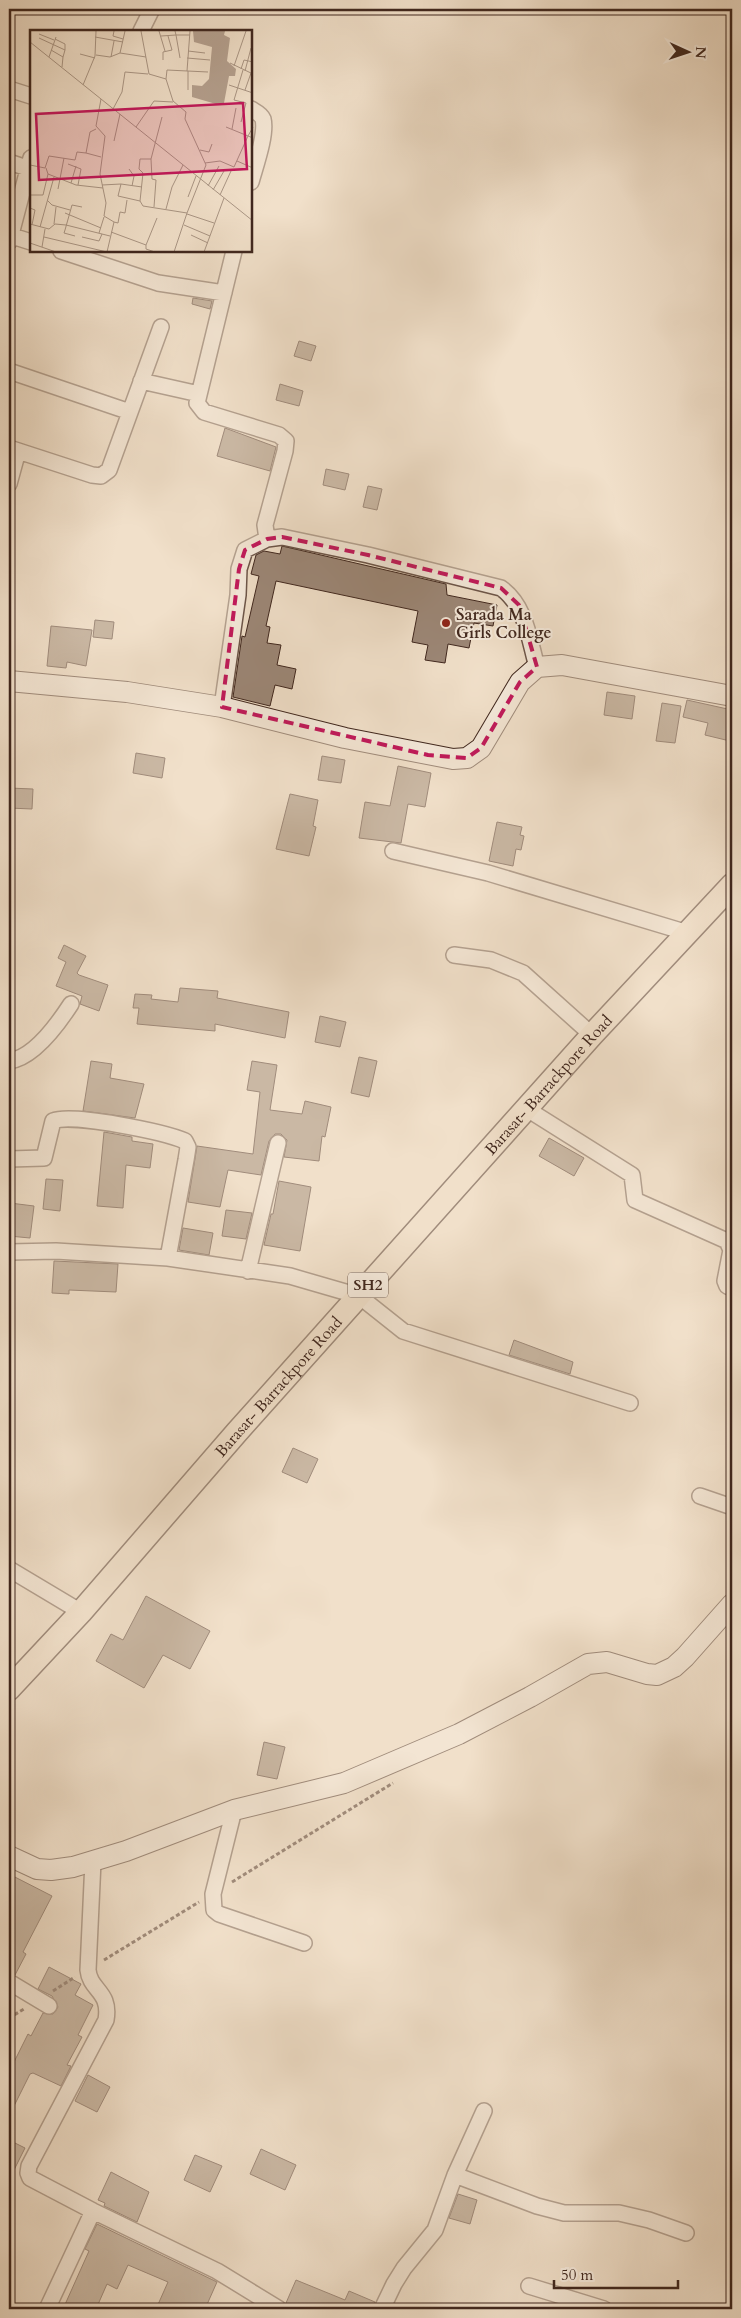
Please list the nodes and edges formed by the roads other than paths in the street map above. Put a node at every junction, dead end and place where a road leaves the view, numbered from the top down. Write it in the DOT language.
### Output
graph roads {
  1 [pos="152,9"];
  2 [pos="142,30"];
  3 [pos="9,89"];
  4 [pos="30,96"];
  5 [pos="252,110"];
  6 [pos="9,162"];
  7 [pos="29,163"];
  8 [pos="252,178"];
  9 [pos="9,237"];
  10 [pos="30,242"];
  11 [pos="63,252"];
  12 [pos="234,252"];
  13 [pos="224,293"];
  14 [pos="161,327"];
  15 [pos="9,371"];
  16 [pos="141,381"];
  17 [pos="199,394"];
  18 [pos="130,412"];
  19 [pos="13,450"];
  20 [pos="9,484"];
  21 [pos="267,539"];
  22 [pos="537,667"];
  23 [pos="9,681"];
  24 [pos="732,696"];
  25 [pos="222,707"];
  26 [pos="393,850"];
  27 [pos="732,885"];
  28 [pos="688,933"];
  29 [pos="454,955"];
  30 [pos="71,1004"];
  31 [pos="592,1035"];
  32 [pos="9,1061"];
  33 [pos="527,1109"];
  34 [pos="278,1143"];
  35 [pos="9,1159"];
  36 [pos="9,1252"];
  37 [pos="168,1258"];
  38 [pos="248,1271"];
  39 [pos="732,1288"];
  40 [pos="359,1296"];
  41 [pos="630,1404"];
  42 [pos="700,1496"];
  43 [pos="732,1507"];
  44 [pos="9,1569"];
  45 [pos="732,1604"];
  46 [pos="81,1612"];
  47 [pos="9,1689"];
  48 [pos="234,1810"];
  49 [pos="9,1856"];
  50 [pos="93,1861"];
  51 [pos="304,1943"];
  52 [pos="9,1982"];
  53 [pos="50,1999"];
  54 [pos="484,2111"];
  55 [pos="455,2175"];
  56 [pos="93,2211"];
  57 [pos="686,2233"];
  58 [pos="529,2286"];
  59 [pos="47,2309"];
  60 [pos="280,2309"];
  61 [pos="382,2309"];
  62 [pos="604,2309"];
  1 -- 2 [label="street"];
  3 -- 4 [label="street"];
  5 -- 8 [label="street"];
  6 -- 7 [label="street"];
  7 -- 9 [label="street"];
  9 -- 10 [label="street"];
  11 -- 13 [label="street"];
  12 -- 13 [label="street"];
  13 -- 17 [label="street"];
  14 -- 16 [label="street"];
  15 -- 18 [label="street"];
  16 -- 17 [label="street"];
  16 -- 18 [label="street"];
  17 -- 21 [label="street"];
  18 -- 19 [label="street"];
  19 -- 20 [label="street"];
  21 -- 22 [label="street"];
  21 -- 25 [label="street"];
  22 -- 24 [label="street"];
  22 -- 25 [label="street"];
  23 -- 25 [label="street"];
  26 -- 28 [label="street"];
  27 -- 28 [label="main road, Barasat- Barrackpore Road / SH2"];
  28 -- 31 [label="main road, Barasat- Barrackpore Road / SH2"];
  29 -- 31 [label="street"];
  30 -- 32 [label="street"];
  31 -- 33 [label="main road, Barasat- Barrackpore Road / SH2"];
  33 -- 39 [label="street"];
  33 -- 40 [label="main road, Barasat- Barrackpore Road / SH2"];
  34 -- 38 [label="street"];
  35 -- 37 [label="street"];
  36 -- 37 [label="street"];
  37 -- 38 [label="street"];
  38 -- 40 [label="street"];
  40 -- 41 [label="street"];
  40 -- 46 [label="main road, Barasat- Barrackpore Road / SH2"];
  42 -- 43 [label="street"];
  44 -- 46 [label="street"];
  45 -- 48 [label="street"];
  46 -- 47 [label="main road, Barasat- Barrackpore Road / SH2"];
  48 -- 50 [label="street"];
  48 -- 51 [label="street"];
  49 -- 50 [label="street"];
  50 -- 56 [label="street"];
  52 -- 53 [label="street"];
  54 -- 55 [label="street"];
  55 -- 57 [label="street"];
  55 -- 61 [label="street"];
  56 -- 59 [label="street"];
  56 -- 60 [label="street"];
  58 -- 62 [label="street"];
}
